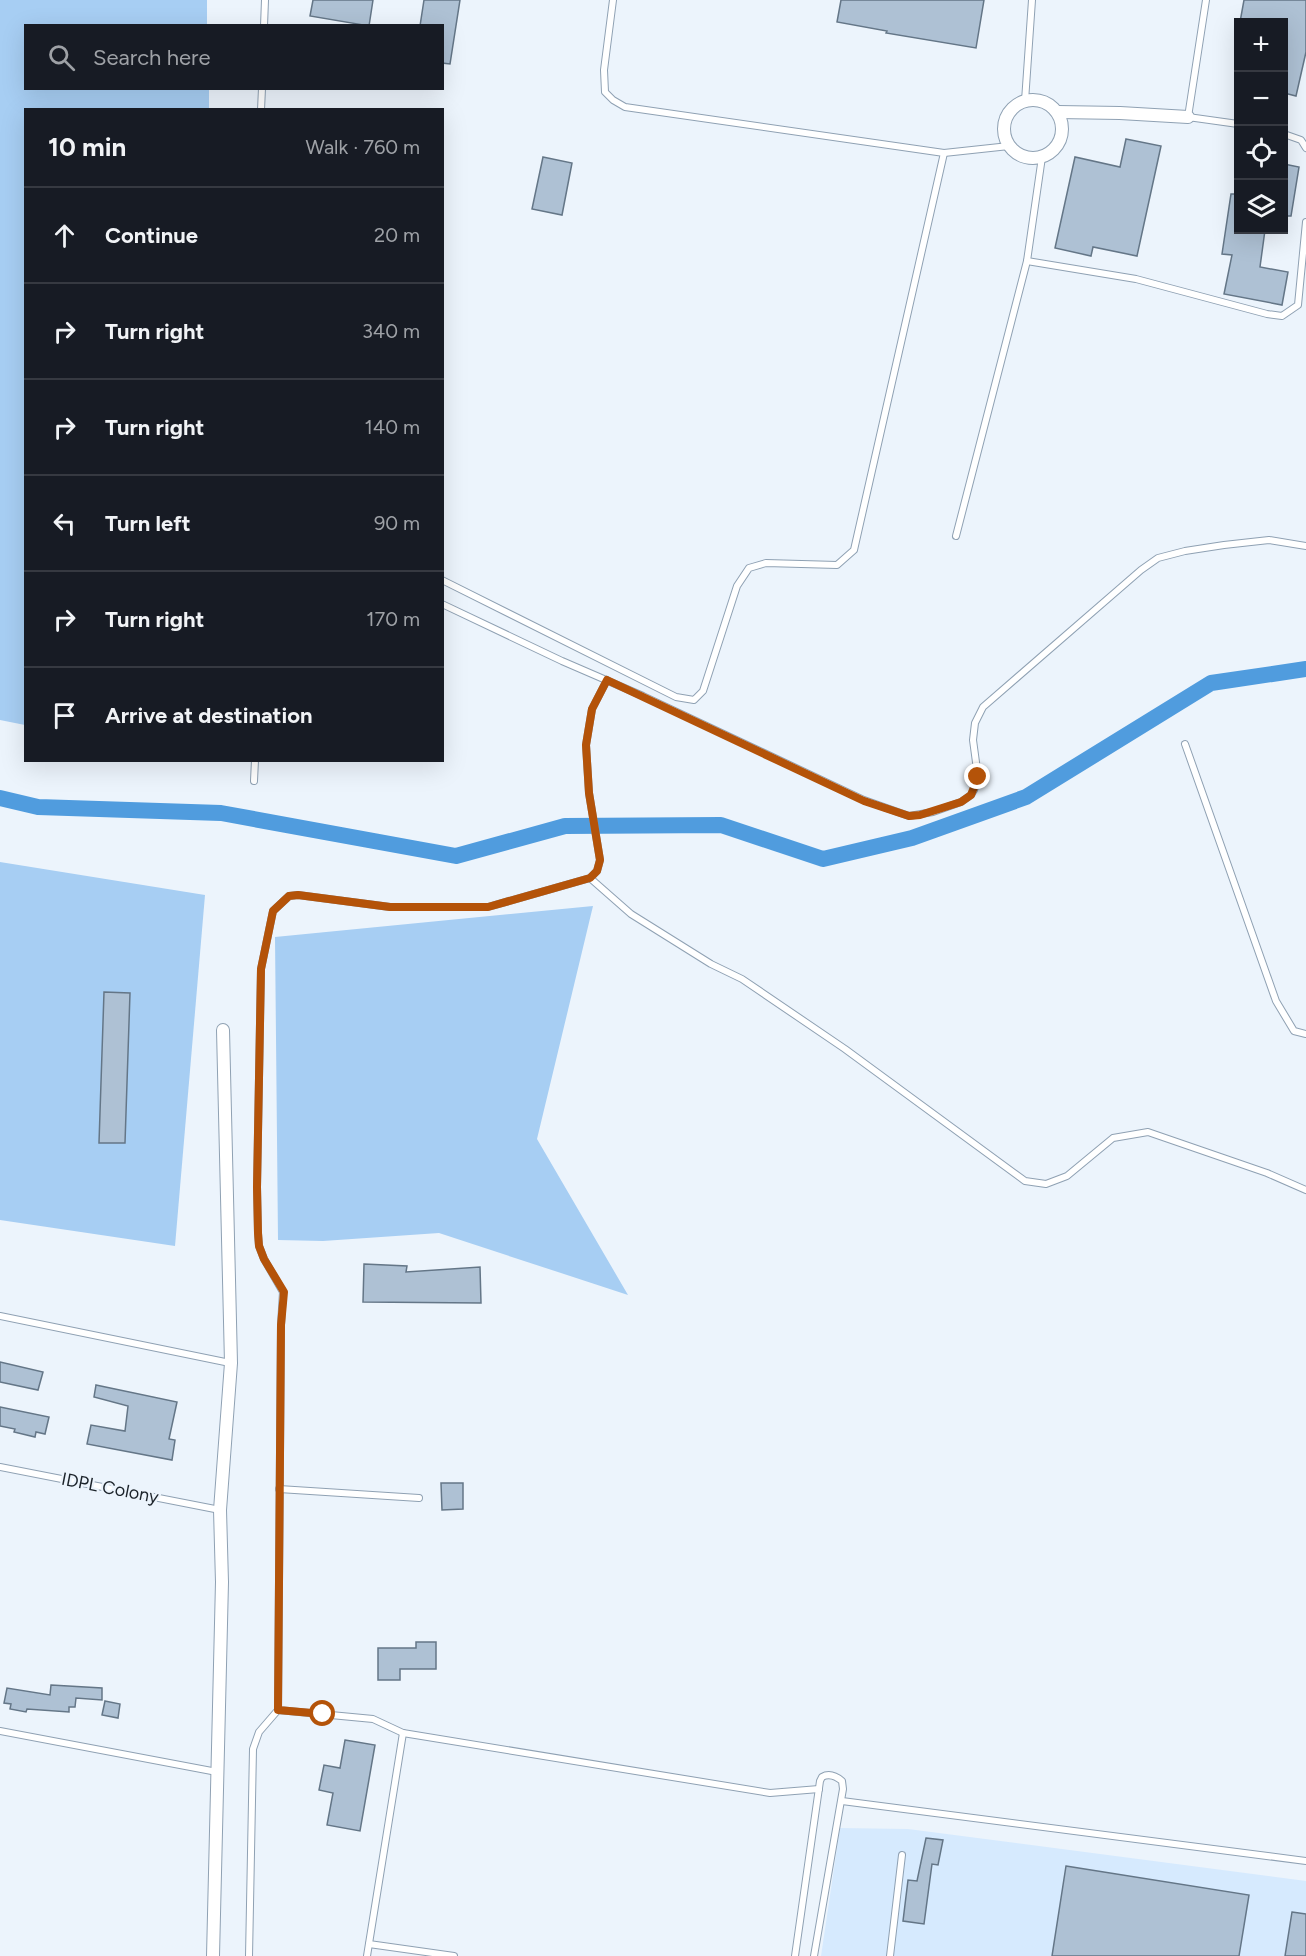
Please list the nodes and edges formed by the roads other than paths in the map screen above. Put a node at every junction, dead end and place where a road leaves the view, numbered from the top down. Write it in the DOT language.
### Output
graph roads {
  1 [pos="265,0"];
  2 [pos="613,0"];
  3 [pos="1032,0"];
  4 [pos="1206,0"];
  5 [pos="264,24"];
  6 [pos="262,90"];
  7 [pos="1025,101"];
  8 [pos="261,108"];
  9 [pos="1058,112"];
  10 [pos="1188,117"];
  11 [pos="1234,123"];
  12 [pos="1288,135"];
  13 [pos="1009,146"];
  14 [pos="1306,148"];
  15 [pos="944,153"];
  16 [pos="1042,157"];
  17 [pos="1306,222"];
  18 [pos="1028,261"];
  19 [pos="956,536"];
  20 [pos="1306,546"];
  21 [pos="444,581"];
  22 [pos="444,605"];
  23 [pos="607,680"];
  24 [pos="1185,744"];
  25 [pos="255,762"];
  26 [pos="255,781"];
  27 [pos="590,878"];
  28 [pos="223,1030"];
  29 [pos="1306,1034"];
  30 [pos="1306,1190"];
  31 [pos="0,1316"];
  32 [pos="231,1363"];
  33 [pos="0,1467"];
  34 [pos="279,1489"];
  35 [pos="419,1498"];
  36 [pos="220,1510"];
  37 [pos="278,1710"];
  38 [pos="0,1731"];
  39 [pos="403,1733"];
  40 [pos="217,1772"];
  41 [pos="819,1790"];
  42 [pos="842,1802"];
  43 [pos="902,1855"];
  44 [pos="1306,1861"];
  45 [pos="369,1944"];
  46 [pos="213,1956"];
  47 [pos="249,1956"];
  48 [pos="367,1956"];
  49 [pos="454,1956"];
  50 [pos="795,1956"];
  51 [pos="814,1956"];
  52 [pos="890,1956"];
  1 -- 5 [label="lane"];
  2 -- 15 [label="lane"];
  3 -- 7 [label="lane"];
  4 -- 10 [label="lane"];
  6 -- 8 [label="lane"];
  7 -- 9 [label="street"];
  7 -- 13 [label="street"];
  9 -- 10 [label="street"];
  9 -- 16 [label="street"];
  10 -- 11 [label="lane"];
  12 -- 14 [label="lane"];
  13 -- 15 [label="lane"];
  13 -- 16 [label="street"];
  15 -- 21 [label="lane"];
  16 -- 18 [label="lane"];
  17 -- 18 [label="lane"];
  18 -- 19 [label="lane"];
  20 -- 23 [label="lane"];
  22 -- 23 [label="lane"];
  23 -- 27 [label="lane"];
  24 -- 29 [label="lane"];
  25 -- 26 [label="lane"];
  27 -- 30 [label="lane"];
  27 -- 34 [label="lane"];
  28 -- 32 [label="street"];
  31 -- 32 [label="lane"];
  32 -- 36 [label="street"];
  33 -- 36 [label="lane, IDPL Colony"];
  34 -- 35 [label="lane"];
  34 -- 37 [label="lane"];
  36 -- 40 [label="street"];
  37 -- 39 [label="lane"];
  37 -- 47 [label="lane"];
  38 -- 40 [label="lane"];
  39 -- 41 [label="lane"];
  39 -- 45 [label="lane"];
  40 -- 46 [label="street"];
  41 -- 42 [label="lane"];
  41 -- 50 [label="lane"];
  42 -- 44 [label="lane"];
  42 -- 51 [label="lane"];
  43 -- 52 [label="lane"];
  45 -- 48 [label="lane"];
  45 -- 49 [label="lane"];
}
